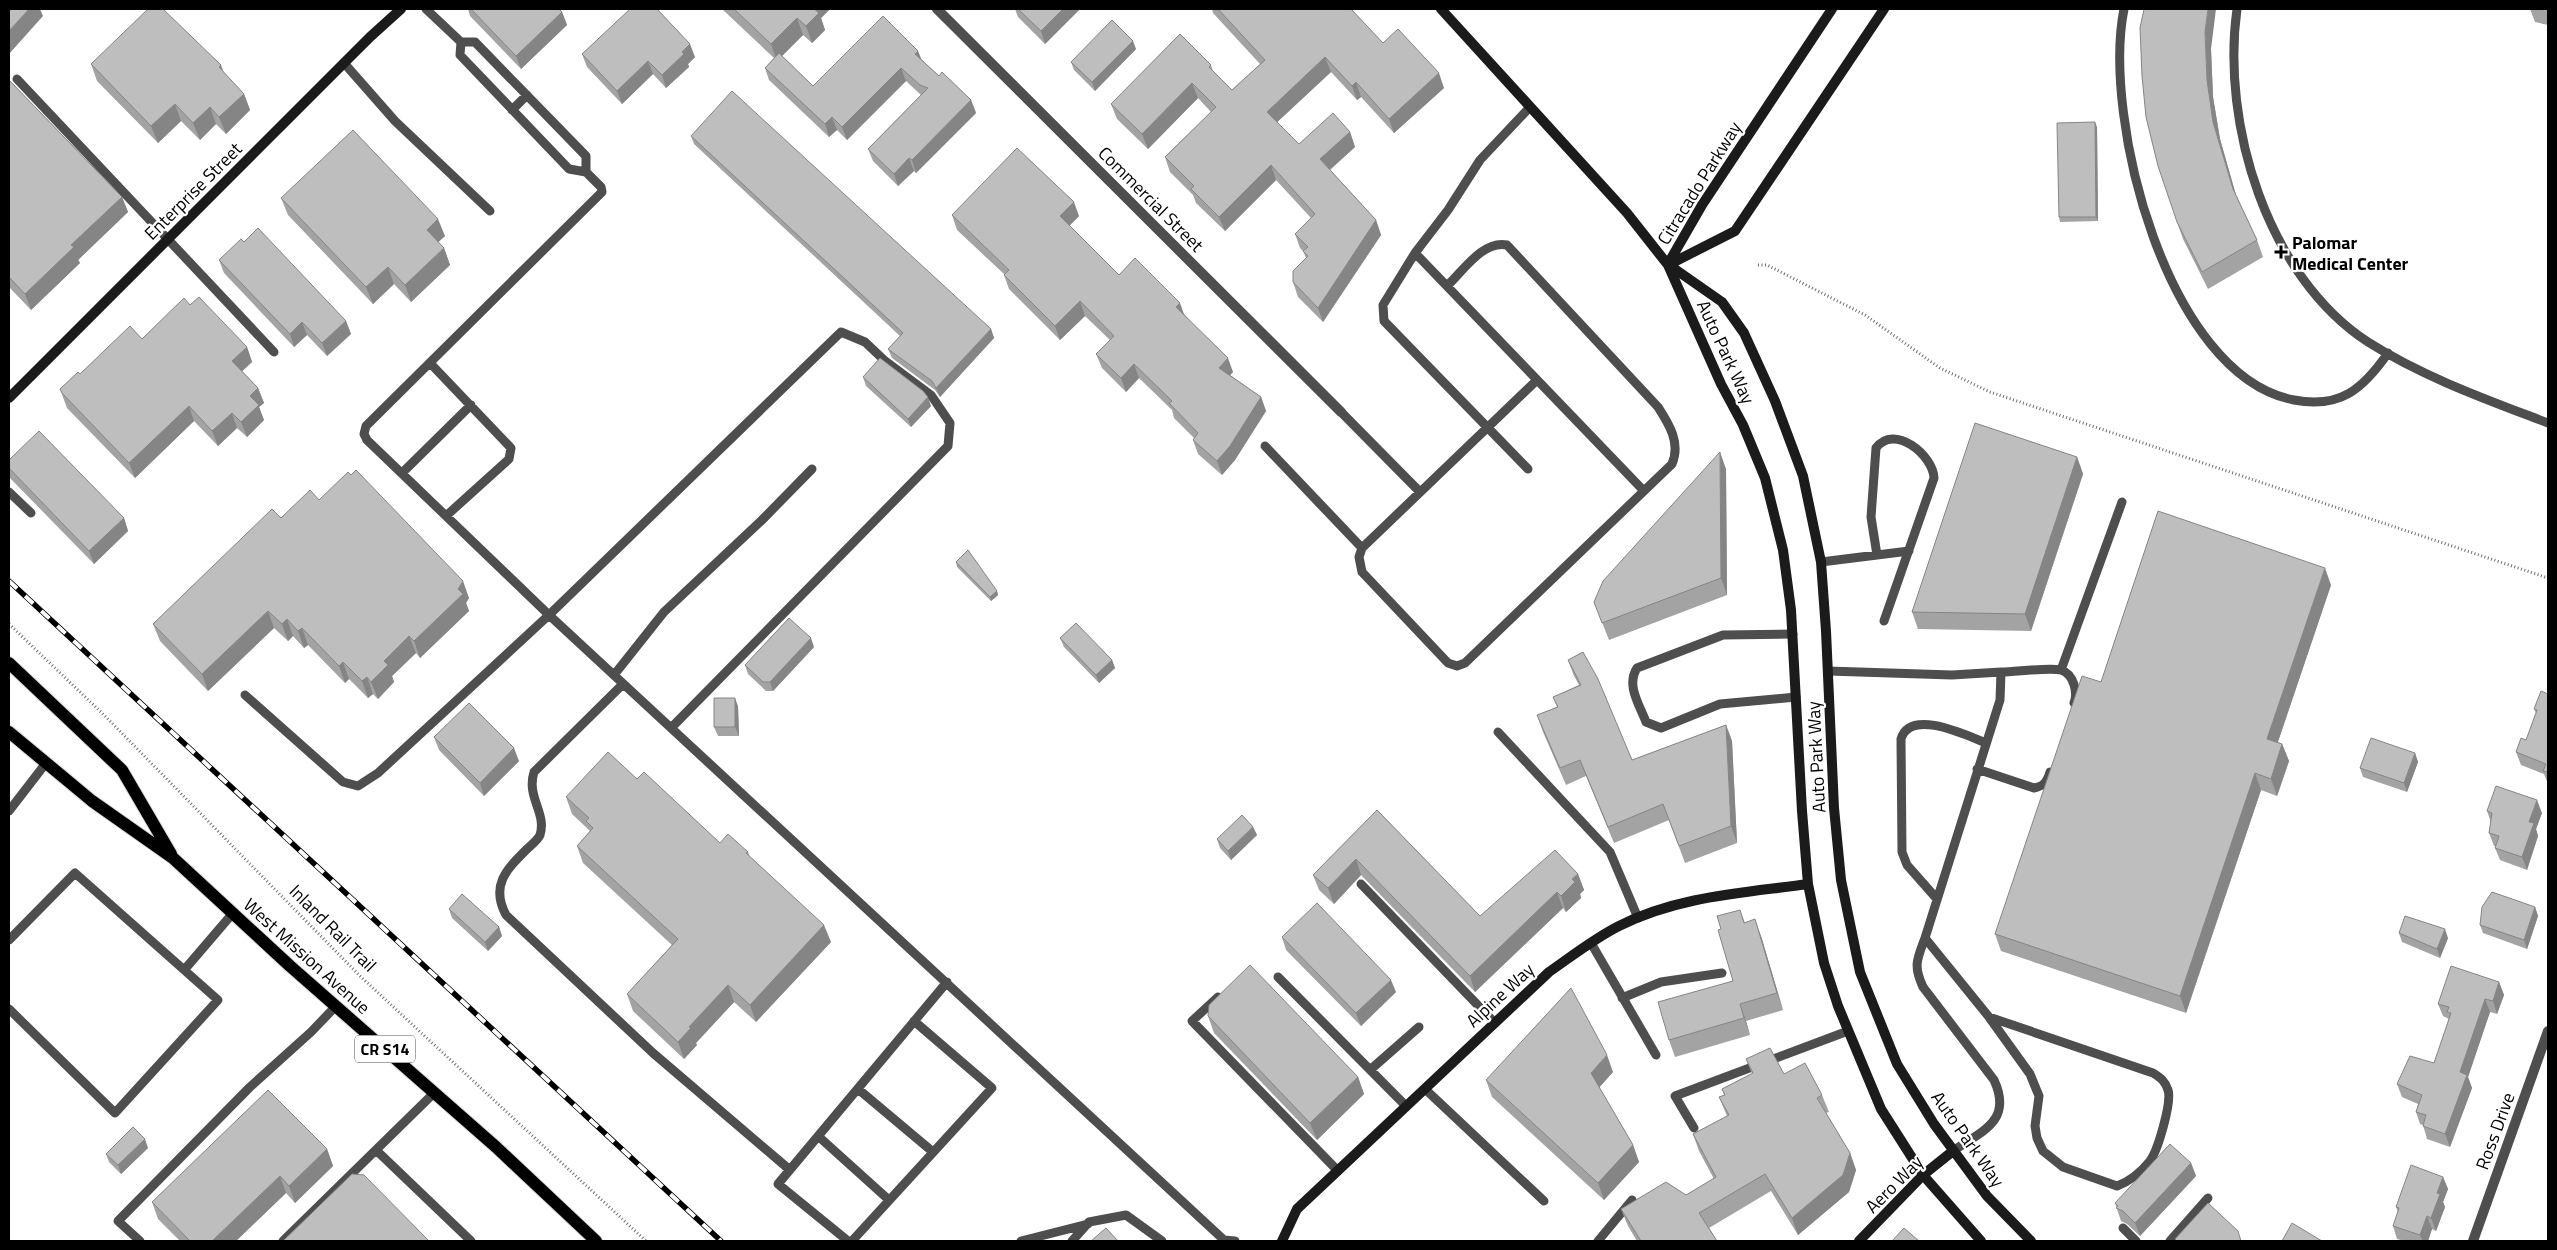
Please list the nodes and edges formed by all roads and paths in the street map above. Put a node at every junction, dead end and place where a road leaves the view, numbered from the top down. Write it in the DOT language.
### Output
graph roads {
  1 [pos="401,9"];
  2 [pos="426,9"];
  3 [pos="937,9"];
  4 [pos="1441,9"];
  5 [pos="1832,9"];
  6 [pos="1884,9"];
  7 [pos="2124,9"];
  8 [pos="2237,9"];
  9 [pos="461,42"];
  10 [pos="344,63"];
  11 [pos="17,79"];
  12 [pos="527,95"];
  13 [pos="1530,107"];
  14 [pos="512,110"];
  15 [pos="586,172"];
  16 [pos="490,211"];
  17 [pos="168,239"];
  18 [pos="1415,253"];
  19 [pos="1668,265"];
  20 [pos="1758,265"];
  21 [pos="1447,286"];
  22 [pos="274,352"];
  23 [pos="2388,353"];
  24 [pos="430,363"];
  25 [pos="1537,380"];
  26 [pos="9,398"];
  27 [pos="472,405"];
  28 [pos="1341,412"];
  29 [pos="2548,423"];
  30 [pos="1488,427"];
  31 [pos="1265,446"];
  32 [pos="812,469"];
  33 [pos="1528,469"];
  34 [pos="402,473"];
  35 [pos="1644,491"];
  36 [pos="9,492"];
  37 [pos="1420,492"];
  38 [pos="2122,502"];
  39 [pos="31,513"];
  40 [pos="446,516"];
  41 [pos="1362,548"];
  42 [pos="1909,551"];
  43 [pos="1877,555"];
  44 [pos="1820,562"];
  45 [pos="2548,578"];
  46 [pos="550,616"];
  47 [pos="1884,621"];
  48 [pos="9,624"];
  49 [pos="1793,634"];
  50 [pos="9,663"];
  51 [pos="2061,670"];
  52 [pos="1828,671"];
  53 [pos="2001,672"];
  54 [pos="614,675"];
  55 [pos="624,684"];
  56 [pos="245,695"];
  57 [pos="1796,697"];
  58 [pos="2071,712"];
  59 [pos="671,728"];
  60 [pos="9,732"];
  61 [pos="1498,732"];
  62 [pos="1986,743"];
  63 [pos="46,763"];
  64 [pos="2053,764"];
  65 [pos="1977,769"];
  66 [pos="9,811"];
  67 [pos="173,858"];
  68 [pos="1362,884"];
  69 [pos="1808,884"];
  70 [pos="1937,899"];
  71 [pos="233,913"];
  72 [pos="1638,918"];
  73 [pos="1925,938"];
  74 [pos="9,940"];
  75 [pos="1591,943"];
  76 [pos="185,969"];
  77 [pos="1722,973"];
  78 [pos="1278,978"];
  79 [pos="947,982"];
  80 [pos="1224,991"];
  81 [pos="1622,998"];
  82 [pos="336,1006"];
  83 [pos="9,1009"];
  84 [pos="1989,1017"];
  85 [pos="914,1022"];
  86 [pos="1495,1022"];
  87 [pos="1419,1027"];
  88 [pos="1848,1031"];
  89 [pos="2548,1031"];
  90 [pos="1656,1056"];
  91 [pos="1370,1070"];
  92 [pos="858,1089"];
  93 [pos="1424,1089"];
  94 [pos="434,1093"];
  95 [pos="1406,1106"];
  96 [pos="1694,1128"];
  97 [pos="818,1136"];
  98 [pos="376,1150"];
  99 [pos="1953,1151"];
  100 [pos="933,1152"];
  101 [pos="790,1170"];
  102 [pos="1338,1171"];
  103 [pos="1923,1176"];
  104 [pos="2208,1198"];
  105 [pos="889,1200"];
  106 [pos="1632,1200"];
  107 [pos="1544,1201"];
  108 [pos="1088,1224"];
  109 [pos="2123,1228"];
  110 [pos="140,1241"];
  111 [pos="283,1241"];
  112 [pos="471,1241"];
  113 [pos="596,1241"];
  114 [pos="646,1241"];
  115 [pos="850,1241"];
  116 [pos="1021,1241"];
  117 [pos="1072,1241"];
  118 [pos="1162,1241"];
  119 [pos="1235,1241"];
  120 [pos="1282,1241"];
  121 [pos="1598,1241"];
  122 [pos="1859,1241"];
  123 [pos="1981,1241"];
  124 [pos="2031,1241"];
  125 [pos="2136,1241"];
  126 [pos="2170,1241"];
  127 [pos="2473,1241"];
  1 -- 10 [label="main road, Enterprise Street"];
  2 -- 9 [label="lane"];
  3 -- 28 [label="street, Commercial Street"];
  4 -- 13 [label="main road, Auto Park Way"];
  5 -- 19 [label="main road, Citracado Parkway"];
  6 -- 19 [label="main road, Citracado Parkway"];
  7 -- 23 [label="lane"];
  8 -- 23 [label="lane"];
  9 -- 12 [label="lane"];
  9 -- 14 [label="lane"];
  10 -- 16 [label="lane"];
  10 -- 17 [label="main road, Enterprise Street"];
  11 -- 17 [label="lane"];
  12 -- 14 [label="lane"];
  12 -- 15 [label="lane"];
  13 -- 18 [label="lane"];
  13 -- 19 [label="main road, Auto Park Way"];
  14 -- 15 [label="lane"];
  15 -- 24 [label="lane"];
  17 -- 22 [label="lane"];
  17 -- 26 [label="main road, Enterprise Street"];
  18 -- 21 [label="lane"];
  18 -- 30 [label="lane"];
  19 -- 44 [label="main road, Auto Park Way"];
  19 -- 49 [label="main road, Auto Park Way"];
  20 -- 45 [label="path"];
  21 -- 25 [label="lane"];
  21 -- 35 [label="lane"];
  23 -- 29 [label="lane"];
  24 -- 27 [label="lane"];
  24 -- 34 [label="lane"];
  25 -- 30 [label="lane"];
  25 -- 35 [label="lane"];
  27 -- 34 [label="lane"];
  27 -- 40 [label="lane"];
  28 -- 37 [label="lane"];
  30 -- 33 [label="lane"];
  30 -- 37 [label="lane"];
  31 -- 41 [label="lane"];
  32 -- 54 [label="lane"];
  34 -- 40 [label="lane"];
  35 -- 41 [label="lane"];
  36 -- 39 [label="lane"];
  37 -- 41 [label="lane"];
  38 -- 51 [label="lane"];
  40 -- 46 [label="lane"];
  42 -- 43 [label="lane"];
  42 -- 43 [label="lane"];
  42 -- 47 [label="lane"];
  43 -- 44 [label="lane"];
  44 -- 52 [label="main road, Auto Park Way"];
  46 -- 54 [label="lane"];
  46 -- 56 [label="lane"];
  46 -- 59 [label="lane"];
  48 -- 114 [label="path, Inland Rail Trail"];
  49 -- 57 [label="main road, Auto Park Way"];
  49 -- 57 [label="lane"];
  50 -- 67 [label="main road, West Mission Avenue / CR S14"];
  51 -- 53 [label="lane"];
  51 -- 58 [label="lane"];
  52 -- 53 [label="lane"];
  52 -- 99 [label="main road, Auto Park Way"];
  53 -- 62 [label="lane"];
  54 -- 55 [label="lane"];
  55 -- 59 [label="lane"];
  55 -- 101 [label="lane"];
  57 -- 69 [label="main road, Auto Park Way"];
  59 -- 79 [label="lane"];
  60 -- 63 [label="main road, West Mission Avenue / CR S14"];
  61 -- 72 [label="lane"];
  62 -- 65 [label="lane"];
  62 -- 70 [label="lane"];
  63 -- 66 [label="lane"];
  63 -- 67 [label="main road, West Mission Avenue / CR S14"];
  64 -- 65 [label="lane"];
  65 -- 70 [label="lane"];
  67 -- 71 [label="main road, West Mission Avenue / CR S14"];
  68 -- 86 [label="lane"];
  69 -- 72 [label="main road, Alpine Way"];
  69 -- 88 [label="main road, Auto Park Way"];
  70 -- 73 [label="lane"];
  71 -- 76 [label="lane"];
  71 -- 82 [label="main road, West Mission Avenue / CR S14"];
  72 -- 75 [label="main road, Alpine Way"];
  73 -- 84 [label="lane"];
  73 -- 99 [label="lane"];
  74 -- 76 [label="lane"];
  75 -- 81 [label="lane"];
  75 -- 86 [label="main road, Alpine Way"];
  76 -- 83 [label="lane"];
  77 -- 81 [label="lane"];
  78 -- 91 [label="lane"];
  79 -- 85 [label="lane"];
  79 -- 119 [label="lane"];
  80 -- 102 [label="lane"];
  81 -- 90 [label="lane"];
  82 -- 94 [label="main road, West Mission Avenue / CR S14"];
  82 -- 110 [label="lane"];
  84 -- 84 [label="lane"];
  85 -- 92 [label="lane"];
  85 -- 100 [label="lane"];
  86 -- 93 [label="main road, Alpine Way"];
  87 -- 91 [label="lane"];
  88 -- 96 [label="lane"];
  88 -- 103 [label="main road, Auto Park Way"];
  89 -- 127 [label="street, Ross Drive"];
  91 -- 95 [label="lane"];
  92 -- 97 [label="lane"];
  92 -- 100 [label="lane"];
  93 -- 95 [label="main road, Alpine Way"];
  93 -- 107 [label="lane"];
  94 -- 98 [label="lane"];
  94 -- 113 [label="main road, West Mission Avenue / CR S14"];
  95 -- 102 [label="main road, Alpine Way"];
  97 -- 101 [label="lane"];
  97 -- 105 [label="lane"];
  98 -- 111 [label="lane"];
  98 -- 112 [label="lane"];
  99 -- 103 [label="main road, Aero Way"];
  99 -- 124 [label="main road, Auto Park Way"];
  100 -- 105 [label="lane"];
  101 -- 115 [label="lane"];
  102 -- 120 [label="main road, Alpine Way"];
  103 -- 122 [label="main road, Aero Way"];
  103 -- 123 [label="main road, Auto Park Way"];
  104 -- 126 [label="lane"];
  105 -- 115 [label="lane"];
  106 -- 121 [label="lane"];
  108 -- 116 [label="lane"];
  108 -- 117 [label="lane"];
  108 -- 118 [label="lane"];
  109 -- 125 [label="lane"];
}
